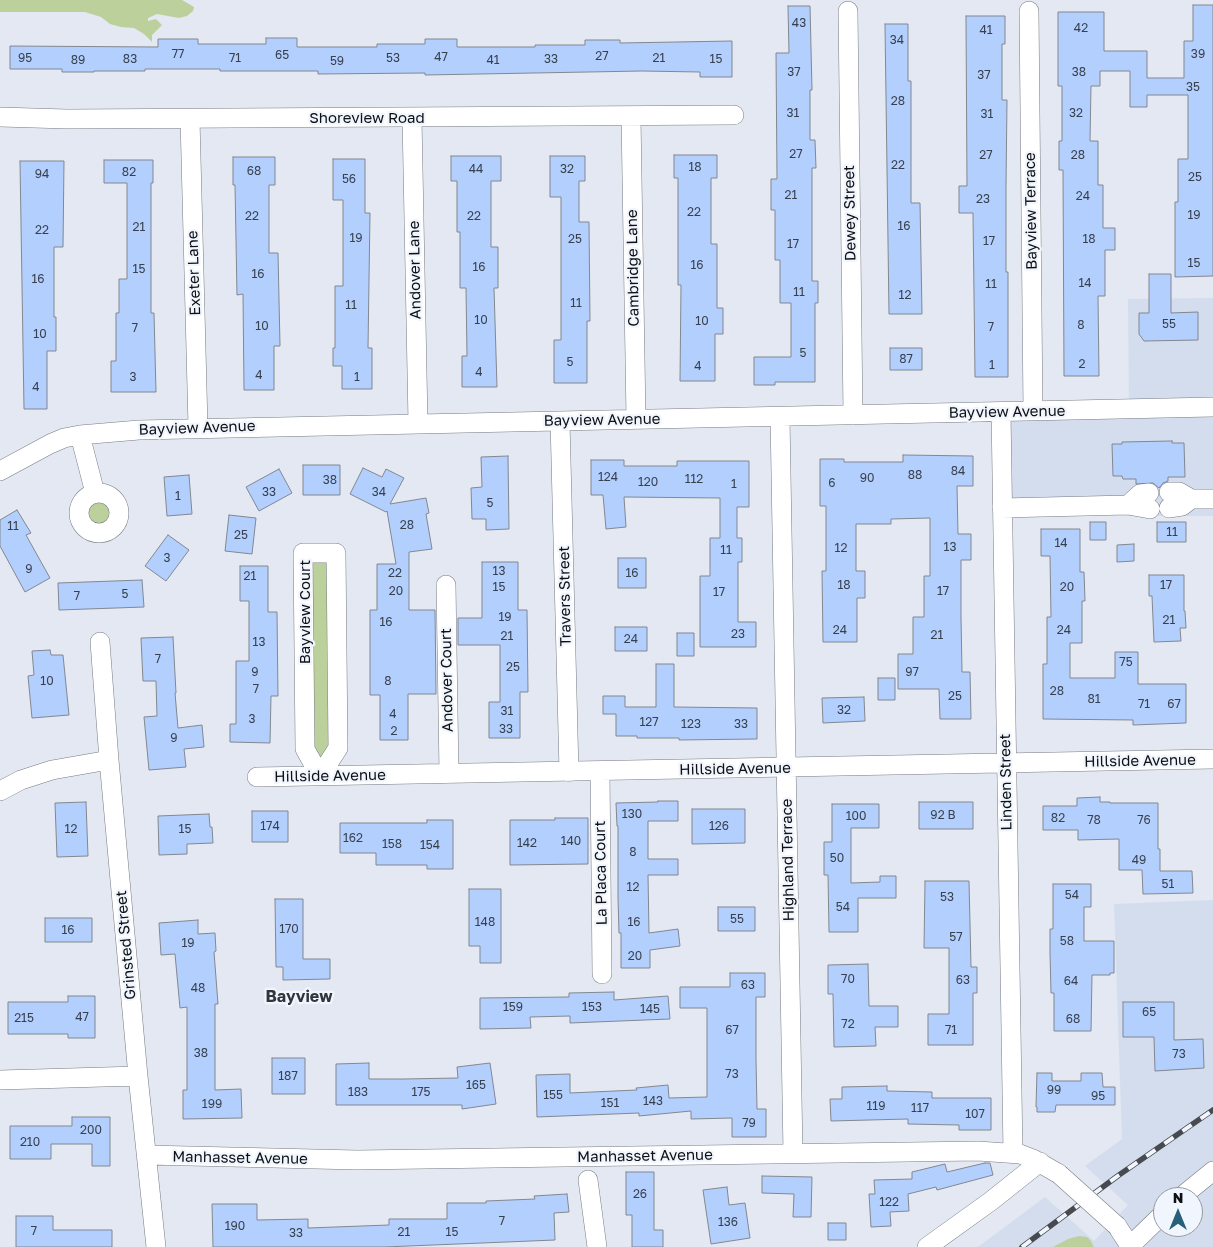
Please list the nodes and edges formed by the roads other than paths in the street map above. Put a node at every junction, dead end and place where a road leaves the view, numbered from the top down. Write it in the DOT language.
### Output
graph roads {
  1 [pos="848,11"];
  2 [pos="1029,12"];
  3 [pos="734,115"];
  4 [pos="0,117"];
  5 [pos="631,117"];
  6 [pos="412,118"];
  7 [pos="190,119"];
  8 [pos="1213,407"];
  9 [pos="1033,411"];
  10 [pos="1001,412"];
  11 [pos="853,415"];
  12 [pos="780,417"];
  13 [pos="636,420"];
  14 [pos="560,421"];
  15 [pos="418,423"];
  16 [pos="198,427"];
  17 [pos="80,435"];
  18 [pos="0,471"];
  19 [pos="95,493"];
  20 [pos="1169,500"];
  21 [pos="1213,500"];
  22 [pos="1149,501"];
  23 [pos="1002,508"];
  24 [pos="446,585"];
  25 [pos="100,642"];
  26 [pos="1213,759"];
  27 [pos="109,760"];
  28 [pos="1006,763"];
  29 [pos="787,768"];
  30 [pos="600,771"];
  31 [pos="568,772"];
  32 [pos="449,774"];
  33 [pos="320,776"];
  34 [pos="257,777"];
  35 [pos="0,791"];
  36 [pos="602,974"];
  37 [pos="138,1076"];
  38 [pos="0,1080"];
  39 [pos="793,1153"];
  40 [pos="1012,1153"];
  41 [pos="147,1155"];
  42 [pos="1040,1162"];
  43 [pos="1213,1170"];
  44 [pos="588,1180"];
  45 [pos="1193,1187"];
  46 [pos="1153,1223"];
  47 [pos="1130,1246"];
  48 [pos="156,1247"];
  49 [pos="597,1247"];
  50 [pos="926,1247"];
  1 -- 11 [label="street, Dewey Street"];
  2 -- 9 [label="street, Bayview Terrace"];
  3 -- 5 [label="street, Shoreview Road"];
  4 -- 7 [label="street, Shoreview Road"];
  5 -- 6 [label="street, Shoreview Road"];
  5 -- 13 [label="street, Cambridge Lane"];
  6 -- 7 [label="street, Shoreview Road"];
  6 -- 15 [label="street, Andover Lane"];
  7 -- 16 [label="street, Exeter Lane"];
  8 -- 9 [label="street, Bayview Avenue"];
  9 -- 10 [label="street, Bayview Avenue"];
  10 -- 11 [label="street, Bayview Avenue"];
  10 -- 23 [label="street, Linden Street"];
  11 -- 12 [label="street, Bayview Avenue"];
  12 -- 13 [label="street, Bayview Avenue"];
  12 -- 29 [label="street, Highland Terrace"];
  13 -- 14 [label="street, Bayview Avenue"];
  14 -- 15 [label="street, Bayview Avenue"];
  14 -- 31 [label="street, Travers Street"];
  15 -- 16 [label="street, Bayview Avenue"];
  16 -- 17 [label="street, Bayview Avenue"];
  17 -- 18 [label="street, Bayview Avenue"];
  17 -- 19 [label="street"];
  20 -- 21 [label="street"];
  22 -- 23 [label="street"];
  23 -- 28 [label="street, Linden Street"];
  24 -- 32 [label="street, Andover Court"];
  25 -- 27 [label="street, Grinsted Street"];
  26 -- 28 [label="street, Hillside Avenue"];
  27 -- 35 [label="street"];
  27 -- 37 [label="street, Grinsted Street"];
  28 -- 29 [label="street, Hillside Avenue"];
  28 -- 40 [label="street, Linden Street"];
  29 -- 30 [label="street, Hillside Avenue"];
  29 -- 39 [label="street, Highland Terrace"];
  30 -- 31 [label="street, Hillside Avenue"];
  30 -- 36 [label="street, La Placa Court"];
  31 -- 32 [label="street, Hillside Avenue"];
  32 -- 33 [label="street, Hillside Avenue"];
  33 -- 33 [label="street, Bayview Court"];
  33 -- 34 [label="street, Hillside Avenue"];
  37 -- 38 [label="street"];
  37 -- 41 [label="street, Grinsted Street"];
  39 -- 40 [label="street, Manhasset Avenue"];
  39 -- 41 [label="street, Manhasset Avenue"];
  40 -- 42 [label="street, Manhasset Avenue"];
  41 -- 48 [label="street, Grinsted Street"];
  42 -- 47 [label="street, Manhasset Avenue, bridge"];
  42 -- 50 [label="street"];
  43 -- 45 [label="street"];
  44 -- 49 [label="street"];
  46 -- 47 [label="street"];
}
